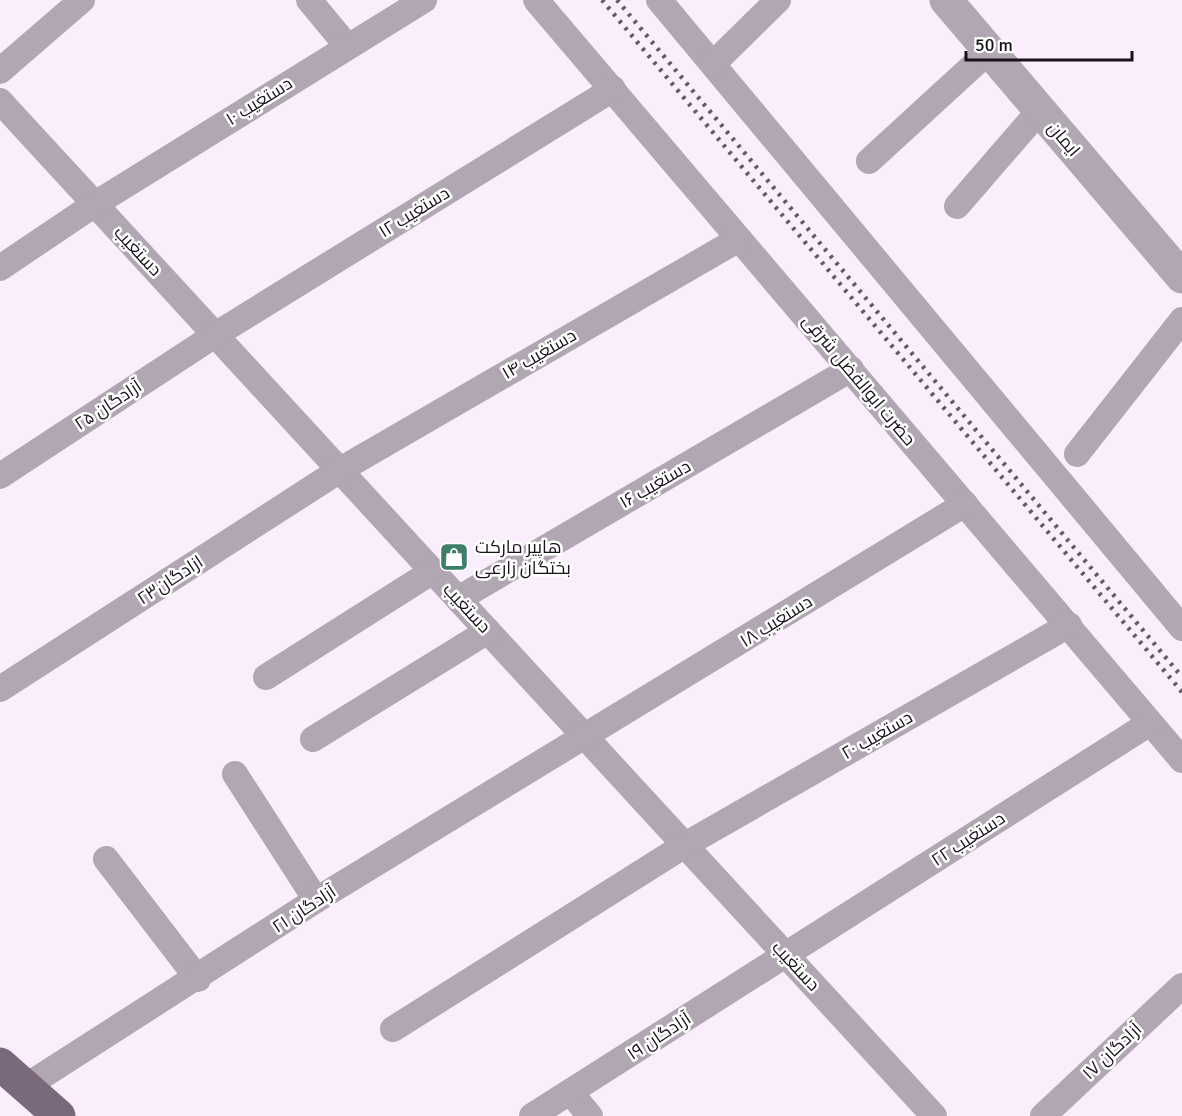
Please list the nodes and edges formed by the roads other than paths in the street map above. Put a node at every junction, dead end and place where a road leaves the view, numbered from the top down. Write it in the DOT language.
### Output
graph roads {
  1 [pos="82,0"];
  2 [pos="309,0"];
  3 [pos="424,0"];
  4 [pos="536,0"];
  5 [pos="659,0"];
  6 [pos="778,0"];
  7 [pos="946,0"];
  8 [pos="347,46"];
  9 [pos="989,51"];
  10 [pos="713,64"];
  11 [pos="0,71"];
  12 [pos="613,89"];
  13 [pos="0,101"];
  14 [pos="1040,110"];
  15 [pos="869,161"];
  16 [pos="95,204"];
  17 [pos="957,206"];
  18 [pos="739,239"];
  19 [pos="0,268"];
  20 [pos="1182,277"];
  21 [pos="1182,320"];
  22 [pos="215,335"];
  23 [pos="851,369"];
  24 [pos="1077,454"];
  25 [pos="340,470"];
  26 [pos="0,476"];
  27 [pos="965,504"];
  28 [pos="433,571"];
  29 [pos="458,599"];
  30 [pos="1069,625"];
  31 [pos="1182,628"];
  32 [pos="488,631"];
  33 [pos="266,677"];
  34 [pos="0,689"];
  35 [pos="1150,723"];
  36 [pos="586,738"];
  37 [pos="313,739"];
  38 [pos="1182,760"];
  39 [pos="235,774"];
  40 [pos="685,845"];
  41 [pos="106,859"];
  42 [pos="316,900"];
  43 [pos="786,955"];
  44 [pos="198,979"];
  45 [pos="1182,986"];
  46 [pos="393,1029"];
  47 [pos="0,1064"];
  48 [pos="25,1088"];
  49 [pos="571,1093"];
  50 [pos="54,1113"];
  51 [pos="1046,1115"];
  52 [pos="532,1116"];
  53 [pos="590,1116"];
  54 [pos="934,1116"];
  1 -- 11 [label="street"];
  2 -- 8 [label="street"];
  3 -- 8 [label="street, دستغیب ۱۰"];
  4 -- 12 [label="street, حضرت ابوالفضل شرقی"];
  5 -- 10 [label="street"];
  6 -- 10 [label="street"];
  7 -- 9 [label="street, ایمان"];
  8 -- 16 [label="street, دستغیب ۱۰"];
  9 -- 14 [label="street, ایمان"];
  9 -- 15 [label="street"];
  10 -- 31 [label="street"];
  12 -- 18 [label="street, حضرت ابوالفضل شرقی"];
  12 -- 22 [label="street, دستغیب ۱۲"];
  13 -- 16 [label="street, دستغیب"];
  14 -- 17 [label="street"];
  14 -- 20 [label="street, ایمان"];
  16 -- 19 [label="street, دستغیب ۱۰"];
  16 -- 22 [label="street, دستغیب"];
  18 -- 23 [label="street, حضرت ابوالفضل شرقی"];
  18 -- 25 [label="street, دستغیب ۱۴"];
  21 -- 24 [label="street"];
  22 -- 25 [label="street, دستغیب"];
  22 -- 26 [label="street, ۲۵ آزادگان"];
  23 -- 27 [label="street, حضرت ابوالفضل شرقی"];
  23 -- 29 [label="street, دستغیب ۱۶"];
  25 -- 28 [label="street, دستغیب"];
  25 -- 34 [label="street, ۲۳ازادگان"];
  27 -- 30 [label="street, حضرت ابوالفضل شرقی"];
  27 -- 36 [label="street, دستغیب ۱۸"];
  28 -- 29 [label="street, دستغیب"];
  28 -- 33 [label="street"];
  29 -- 32 [label="street, دستغیب"];
  30 -- 35 [label="street, حضرت ابوالفضل شرقی"];
  30 -- 40 [label="street, دستغیب ۲۰"];
  32 -- 36 [label="street, دستغیب"];
  32 -- 37 [label="street"];
  35 -- 38 [label="street, حضرت ابوالفضل شرقی"];
  35 -- 43 [label="street, دستغیب ۲۲"];
  36 -- 40 [label="street, دستغیب"];
  36 -- 42 [label="street, ۲۱ آزادگان"];
  39 -- 42 [label="street"];
  40 -- 43 [label="street, دستغیب"];
  40 -- 46 [label="street, دستغیب ۲۰"];
  41 -- 44 [label="street"];
  42 -- 44 [label="street, ۲۱ آزادگان"];
  43 -- 49 [label="street, ۱۹ آزادگان"];
  43 -- 54 [label="street, دستغیب"];
  44 -- 48 [label="street, ۲۱ آزادگان"];
  45 -- 51 [label="street, ۱۷ آزادگان"];
  47 -- 48 [label="main road"];
  48 -- 50 [label="main road"];
  49 -- 52 [label="street, ۱۹ آزادگان"];
  49 -- 53 [label="street"];
}
